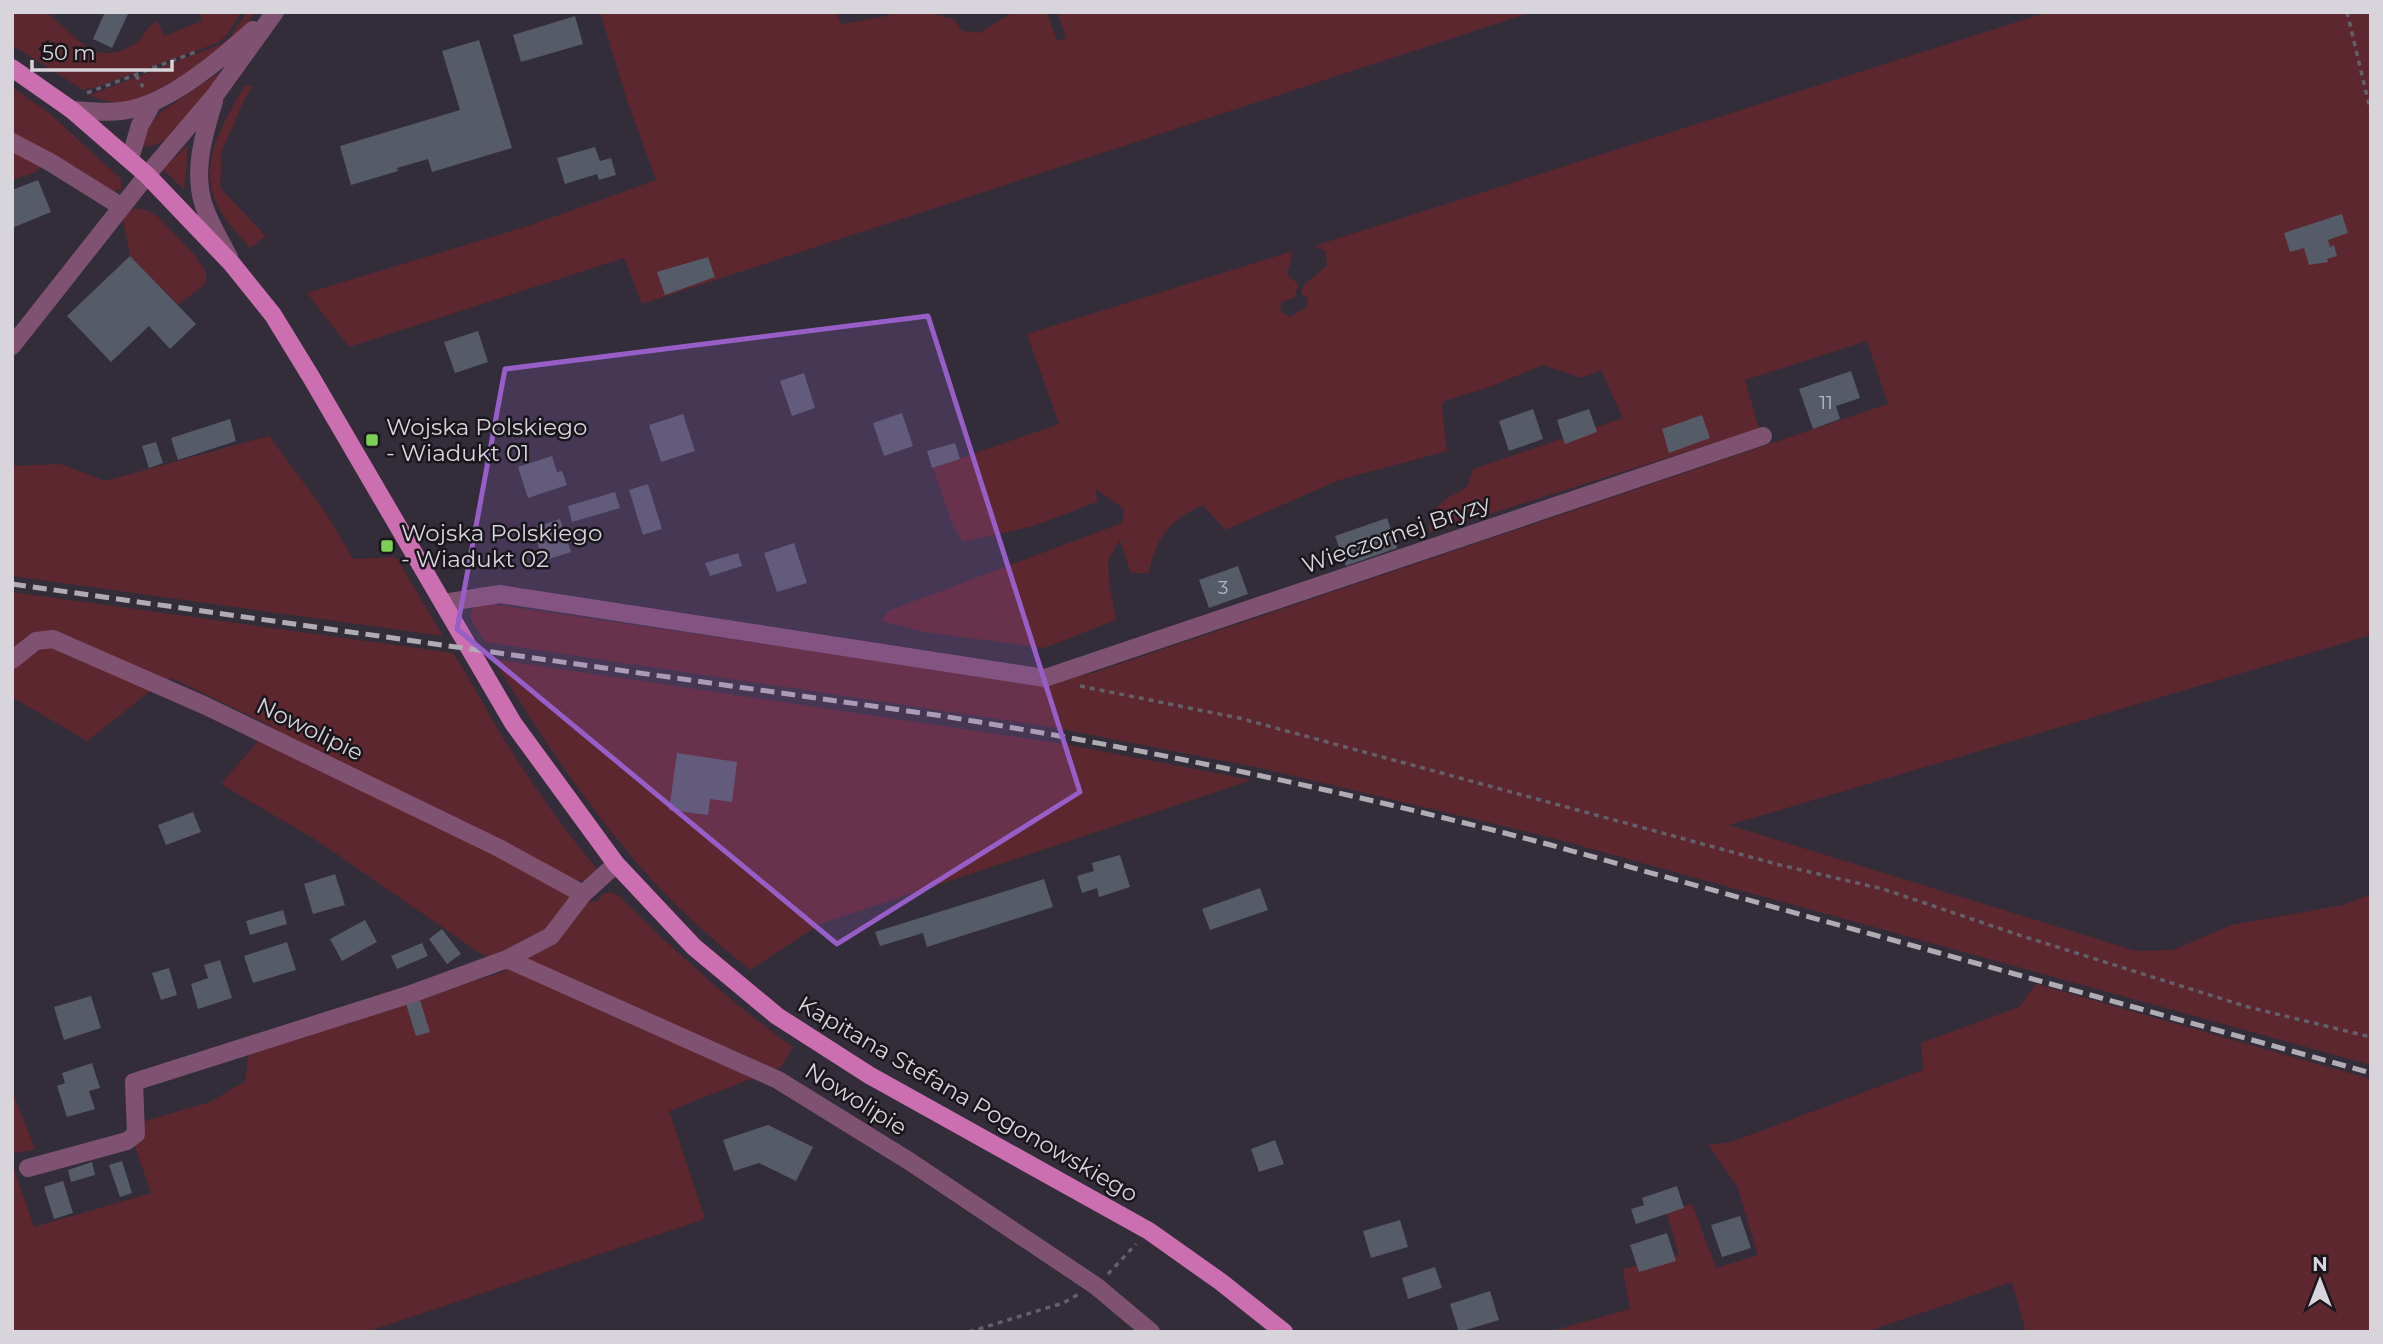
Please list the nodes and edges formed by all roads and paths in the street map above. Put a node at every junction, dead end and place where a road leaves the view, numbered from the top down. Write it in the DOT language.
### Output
graph roads {
  1 [pos="273,12"];
  2 [pos="2347,12"];
  3 [pos="198,51"];
  4 [pos="12,68"];
  5 [pos="216,94"];
  6 [pos="152,104"];
  7 [pos="72,110"];
  8 [pos="2371,113"];
  9 [pos="12,142"];
  10 [pos="130,159"];
  11 [pos="147,175"];
  12 [pos="121,206"];
  13 [pos="232,264"];
  14 [pos="12,346"];
  15 [pos="1763,436"];
  16 [pos="443,603"];
  17 [pos="12,660"];
  18 [pos="1045,678"];
  19 [pos="616,864"];
  20 [pos="583,894"];
  21 [pos="507,959"];
  22 [pos="2371,1037"];
  23 [pos="28,1168"];
  24 [pos="1149,1231"];
  25 [pos="1096,1286"];
  26 [pos="969,1332"];
  27 [pos="1151,1332"];
  28 [pos="1284,1332"];
  1 -- 5 [label="street"];
  1 -- 6 [label="street"];
  2 -- 8 [label="path"];
  3 -- 7 [label="path"];
  4 -- 7 [label="main road, Kapitana Stefana Pogonowskiego"];
  5 -- 11 [label="street"];
  5 -- 13 [label="street"];
  6 -- 7 [label="street"];
  6 -- 10 [label="street"];
  7 -- 10 [label="main road, Kapitana Stefana Pogonowskiego"];
  9 -- 12 [label="street"];
  10 -- 11 [label="main road, Kapitana Stefana Pogonowskiego"];
  11 -- 12 [label="street"];
  11 -- 13 [label="main road, Kapitana Stefana Pogonowskiego"];
  12 -- 14 [label="street"];
  13 -- 16 [label="main road, Kapitana Stefana Pogonowskiego"];
  15 -- 18 [label="street, Wieczornej Bryzy"];
  16 -- 18 [label="street"];
  16 -- 19 [label="main road, Kapitana Stefana Pogonowskiego"];
  17 -- 20 [label="street, Nowolipie"];
  18 -- 22 [label="path"];
  19 -- 20 [label="street"];
  19 -- 24 [label="main road, Kapitana Stefana Pogonowskiego"];
  20 -- 21 [label="street"];
  21 -- 23 [label="street"];
  21 -- 25 [label="street, Nowolipie"];
  24 -- 25 [label="path"];
  24 -- 28 [label="main road, Kapitana Stefana Pogonowskiego"];
  25 -- 26 [label="path"];
  25 -- 27 [label="street, Nowolipie"];
}
